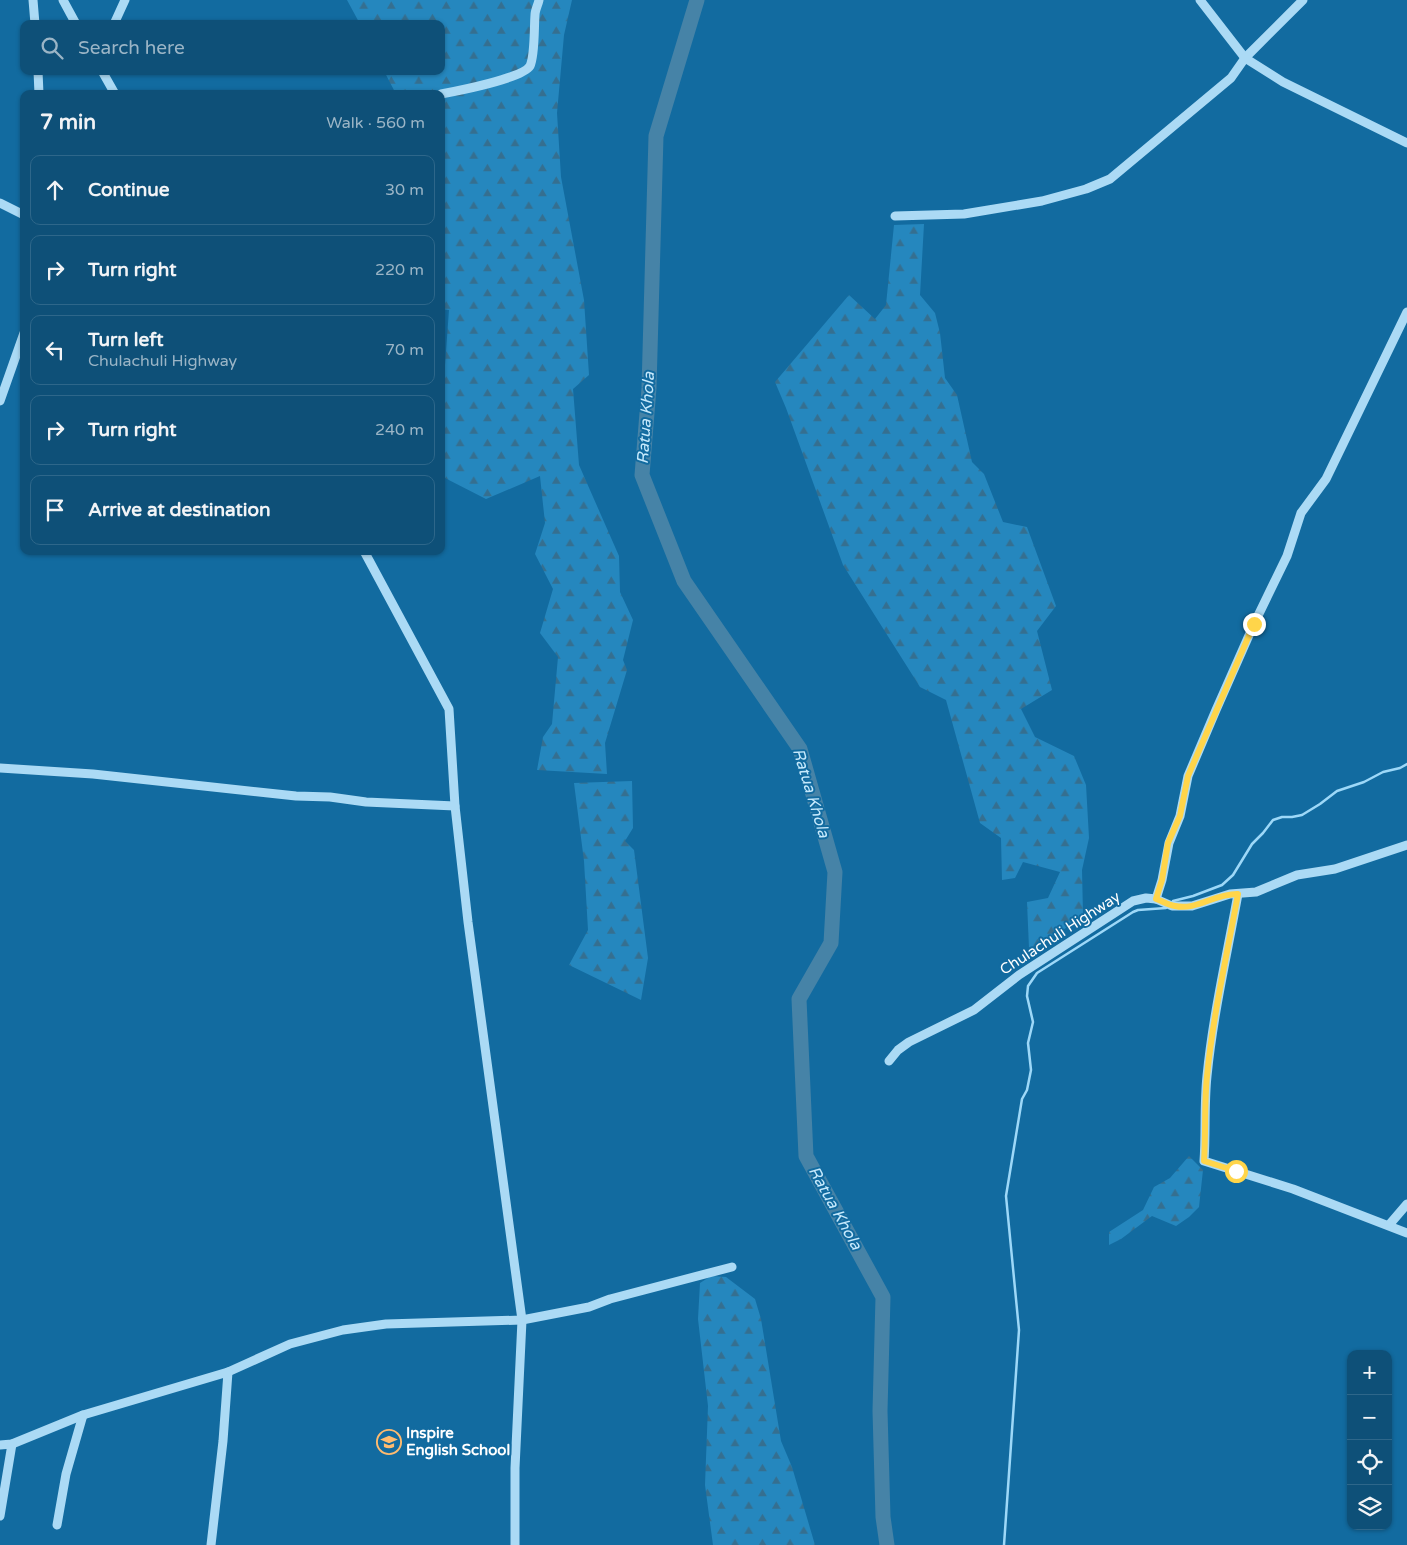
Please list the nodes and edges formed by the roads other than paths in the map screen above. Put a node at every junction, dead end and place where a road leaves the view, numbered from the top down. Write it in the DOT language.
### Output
graph roads {
  1 [pos="34,0"];
  2 [pos="63,0"];
  3 [pos="125,0"];
  4 [pos="539,0"];
  5 [pos="1200,0"];
  6 [pos="1303,0"];
  7 [pos="35,20"];
  8 [pos="74,20"];
  9 [pos="116,20"];
  10 [pos="1245,58"];
  11 [pos="38,75"];
  12 [pos="104,75"];
  13 [pos="39,90"];
  14 [pos="113,90"];
  15 [pos="445,93"];
  16 [pos="1407,144"];
  17 [pos="0,203"];
  18 [pos="20,213"];
  19 [pos="895,216"];
  20 [pos="1407,312"];
  21 [pos="20,344"];
  22 [pos="0,401"];
  23 [pos="366,555"];
  24 [pos="0,768"];
  25 [pos="455,806"];
  26 [pos="1407,845"];
  27 [pos="1238,894"];
  28 [pos="1156,899"];
  29 [pos="889,1061"];
  30 [pos="1407,1204"];
  31 [pos="1389,1225"];
  32 [pos="1407,1233"];
  33 [pos="732,1267"];
  34 [pos="522,1320"];
  35 [pos="228,1372"];
  36 [pos="83,1415"];
  37 [pos="12,1444"];
  38 [pos="0,1445"];
  39 [pos="0,1516"];
  40 [pos="57,1525"];
  41 [pos="211,1545"];
  42 [pos="515,1545"];
  1 -- 7 [label="street"];
  2 -- 8 [label="street"];
  3 -- 9 [label="street"];
  4 -- 15 [label="street"];
  5 -- 10 [label="street"];
  6 -- 10 [label="street"];
  10 -- 16 [label="street"];
  10 -- 19 [label="street"];
  11 -- 13 [label="street"];
  12 -- 14 [label="street"];
  17 -- 18 [label="street"];
  20 -- 28 [label="street"];
  21 -- 22 [label="street"];
  23 -- 25 [label="street"];
  24 -- 25 [label="street"];
  25 -- 34 [label="street"];
  26 -- 27 [label="street, Chulachuli Highway"];
  27 -- 28 [label="street, Chulachuli Highway"];
  27 -- 31 [label="street"];
  28 -- 29 [label="street, Chulachuli Highway"];
  30 -- 31 [label="street"];
  31 -- 32 [label="street"];
  33 -- 34 [label="street"];
  34 -- 35 [label="street"];
  34 -- 42 [label="street"];
  35 -- 36 [label="street"];
  35 -- 41 [label="street"];
  36 -- 37 [label="street"];
  36 -- 40 [label="street"];
  37 -- 38 [label="street"];
  37 -- 39 [label="street"];
}
